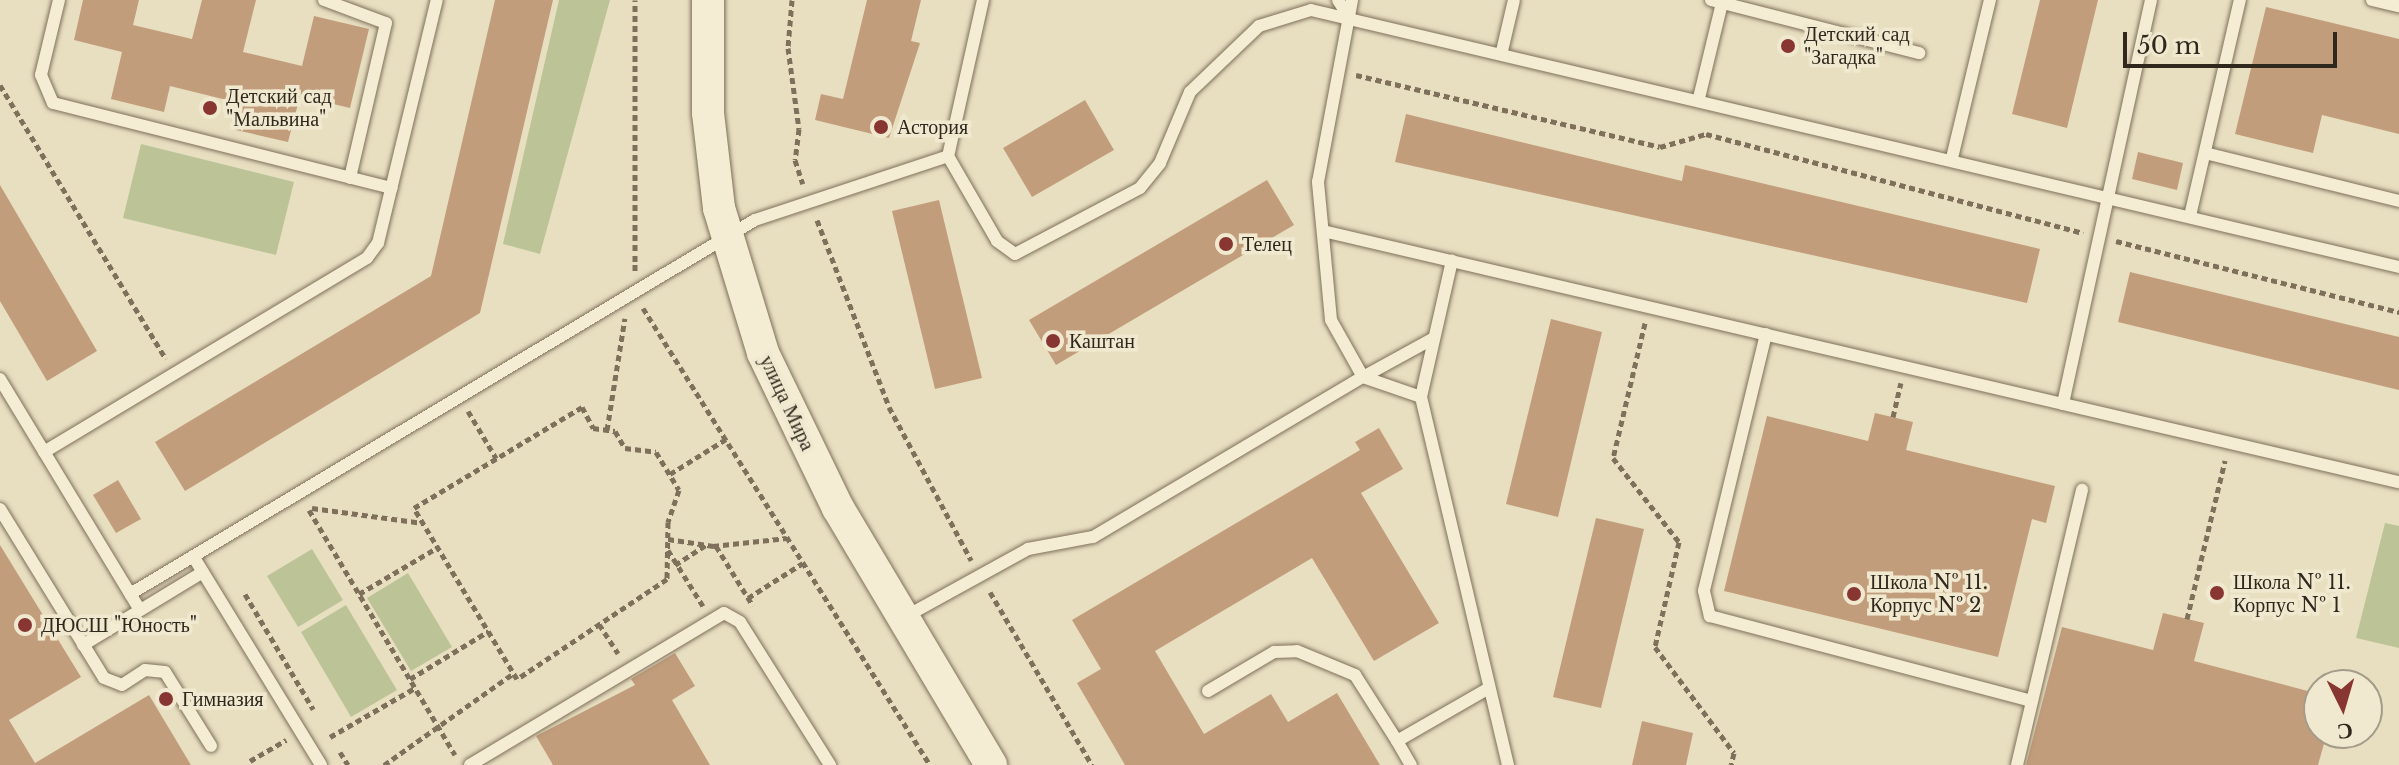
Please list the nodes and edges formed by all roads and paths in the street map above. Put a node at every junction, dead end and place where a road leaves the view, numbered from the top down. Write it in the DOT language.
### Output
graph roads {
  1 [pos="59,0"];
  2 [pos="324,0"];
  3 [pos="437,0"];
  4 [pos="708,0"];
  5 [pos="792,0"];
  6 [pos="983,0"];
  7 [pos="1338,0"];
  8 [pos="1352,0"];
  9 [pos="1514,0"];
  10 [pos="1990,0"];
  11 [pos="2151,0"];
  12 [pos="2240,0"];
  13 [pos="1716,1"];
  14 [pos="2379,1"];
  15 [pos="2399,6"];
  16 [pos="1348,16"];
  17 [pos="1502,51"];
  18 [pos="1919,53"];
  19 [pos="0,85"];
  20 [pos="1346,89"];
  21 [pos="1699,98"];
  22 [pos="2205,153"];
  23 [pos="948,156"];
  24 [pos="1952,158"];
  25 [pos="350,178"];
  26 [pos="391,188"];
  27 [pos="2112,196"];
  28 [pos="808,197"];
  29 [pos="2399,201"];
  30 [pos="2190,216"];
  31 [pos="1323,231"];
  32 [pos="725,237"];
  33 [pos="2102,238"];
  34 [pos="1452,260"];
  35 [pos="2399,267"];
  36 [pos="642,306"];
  37 [pos="1649,306"];
  38 [pos="2399,312"];
  39 [pos="1766,334"];
  40 [pos="1434,338"];
  41 [pos="1905,366"];
  42 [pos="175,373"];
  43 [pos="1363,377"];
  44 [pos="0,379"];
  45 [pos="458,394"];
  46 [pos="1421,397"];
  47 [pos="2063,404"];
  48 [pos="1893,417"];
  49 [pos="607,430"];
  50 [pos="726,439"];
  51 [pos="2229,442"];
  52 [pos="44,452"];
  53 [pos="496,458"];
  54 [pos="670,474"];
  55 [pos="2399,482"];
  56 [pos="2082,490"];
  57 [pos="298,492"];
  58 [pos="307,507"];
  59 [pos="1,514"];
  60 [pos="423,523"];
  61 [pos="668,539"];
  62 [pos="706,545"];
  63 [pos="438,547"];
  64 [pos="668,549"];
  65 [pos="193,556"];
  66 [pos="803,563"];
  67 [pos="677,564"];
  68 [pos="667,570"];
  69 [pos="203,572"];
  70 [pos="980,575"];
  71 [pos="130,594"];
  72 [pos="245,594"];
  73 [pos="359,594"];
  74 [pos="140,610"];
  75 [pos="724,613"];
  76 [pos="710,617"];
  77 [pos="902,618"];
  78 [pos="2187,619"];
  79 [pos="599,624"];
  80 [pos="489,631"];
  81 [pos="83,645"];
  82 [pos="627,668"];
  83 [pos="514,673"];
  84 [pos="410,679"];
  85 [pos="415,688"];
  86 [pos="1489,688"];
  87 [pos="1208,691"];
  88 [pos="2032,701"];
  89 [pos="320,720"];
  90 [pos="441,731"];
  91 [pos="330,737"];
  92 [pos="1397,741"];
  93 [pos="211,746"];
  94 [pos="464,762"];
  95 [pos="321,765"];
  96 [pos="384,765"];
  97 [pos="830,765"];
  98 [pos="930,765"];
  99 [pos="991,765"];
  100 [pos="1092,765"];
  101 [pos="1411,765"];
  102 [pos="1508,765"];
  103 [pos="1731,765"];
  104 [pos="2017,765"];
  1 -- 25 [label="lane"];
  2 -- 25 [label="lane"];
  3 -- 26 [label="lane"];
  4 -- 32 [label="street, улица Мира"];
  5 -- 28 [label="path"];
  6 -- 23 [label="lane"];
  7 -- 16 [label="lane"];
  8 -- 16 [label="lane"];
  9 -- 17 [label="lane"];
  10 -- 24 [label="lane"];
  11 -- 27 [label="lane"];
  12 -- 22 [label="lane"];
  13 -- 18 [label="lane"];
  13 -- 21 [label="lane"];
  14 -- 15 [label="lane"];
  16 -- 17 [label="lane"];
  16 -- 23 [label="lane"];
  16 -- 31 [label="lane"];
  17 -- 21 [label="lane"];
  19 -- 42 [label="path"];
  20 -- 33 [label="path"];
  21 -- 24 [label="lane"];
  22 -- 29 [label="lane"];
  22 -- 30 [label="lane"];
  23 -- 28 [label="lane"];
  24 -- 27 [label="lane"];
  25 -- 26 [label="lane"];
  26 -- 42 [label="lane"];
  27 -- 30 [label="lane"];
  27 -- 33 [label="lane"];
  28 -- 32 [label="lane"];
  28 -- 70 [label="path"];
  30 -- 35 [label="lane"];
  31 -- 34 [label="lane"];
  31 -- 43 [label="lane"];
  32 -- 45 [label="lane"];
  32 -- 77 [label="street, улица Мира"];
  33 -- 38 [label="path"];
  33 -- 47 [label="lane"];
  34 -- 37 [label="lane"];
  34 -- 40 [label="lane"];
  36 -- 49 [label="path"];
  37 -- 39 [label="lane"];
  37 -- 103 [label="path"];
  39 -- 41 [label="lane"];
  39 -- 88 [label="lane"];
  40 -- 43 [label="lane"];
  40 -- 46 [label="lane"];
  41 -- 47 [label="lane"];
  41 -- 48 [label="path"];
  42 -- 52 [label="lane"];
  43 -- 46 [label="lane"];
  43 -- 70 [label="lane"];
  44 -- 52 [label="lane"];
  45 -- 53 [label="path"];
  45 -- 57 [label="lane"];
  46 -- 86 [label="lane"];
  47 -- 51 [label="lane"];
  49 -- 53 [label="path"];
  49 -- 54 [label="path"];
  50 -- 54 [label="path"];
  51 -- 55 [label="lane"];
  51 -- 78 [label="path"];
  52 -- 71 [label="lane"];
  53 -- 60 [label="path"];
  54 -- 61 [label="path"];
  56 -- 88 [label="lane"];
  57 -- 58 [label="path"];
  57 -- 65 [label="lane"];
  58 -- 60 [label="path"];
  58 -- 73 [label="path"];
  59 -- 81 [label="lane"];
  60 -- 63 [label="path"];
  61 -- 62 [label="path"];
  61 -- 64 [label="path"];
  62 -- 66 [label="path"];
  62 -- 67 [label="path"];
  63 -- 73 [label="path"];
  63 -- 80 [label="path"];
  64 -- 67 [label="path"];
  64 -- 68 [label="path"];
  65 -- 69 [label="lane"];
  65 -- 71 [label="lane"];
  66 -- 75 [label="path"];
  66 -- 98 [label="path"];
  67 -- 68 [label="path"];
  67 -- 76 [label="path"];
  68 -- 79 [label="path"];
  69 -- 74 [label="lane"];
  69 -- 95 [label="lane"];
  70 -- 77 [label="lane"];
  70 -- 100 [label="path"];
  71 -- 74 [label="lane"];
  72 -- 89 [label="path"];
  73 -- 84 [label="path"];
  74 -- 81 [label="lane"];
  75 -- 76 [label="lane"];
  75 -- 97 [label="lane"];
  76 -- 82 [label="lane"];
  77 -- 99 [label="street, улица Мира"];
  79 -- 82 [label="path"];
  79 -- 83 [label="path"];
  80 -- 83 [label="path"];
  80 -- 84 [label="path"];
  81 -- 93 [label="lane"];
  82 -- 94 [label="lane"];
  83 -- 90 [label="path"];
  84 -- 85 [label="path"];
  85 -- 90 [label="path"];
  85 -- 91 [label="path"];
  86 -- 92 [label="lane"];
  86 -- 102 [label="lane"];
  87 -- 92 [label="lane"];
  88 -- 104 [label="lane"];
  90 -- 94 [label="path"];
  90 -- 96 [label="path"];
  92 -- 101 [label="lane"];
}
